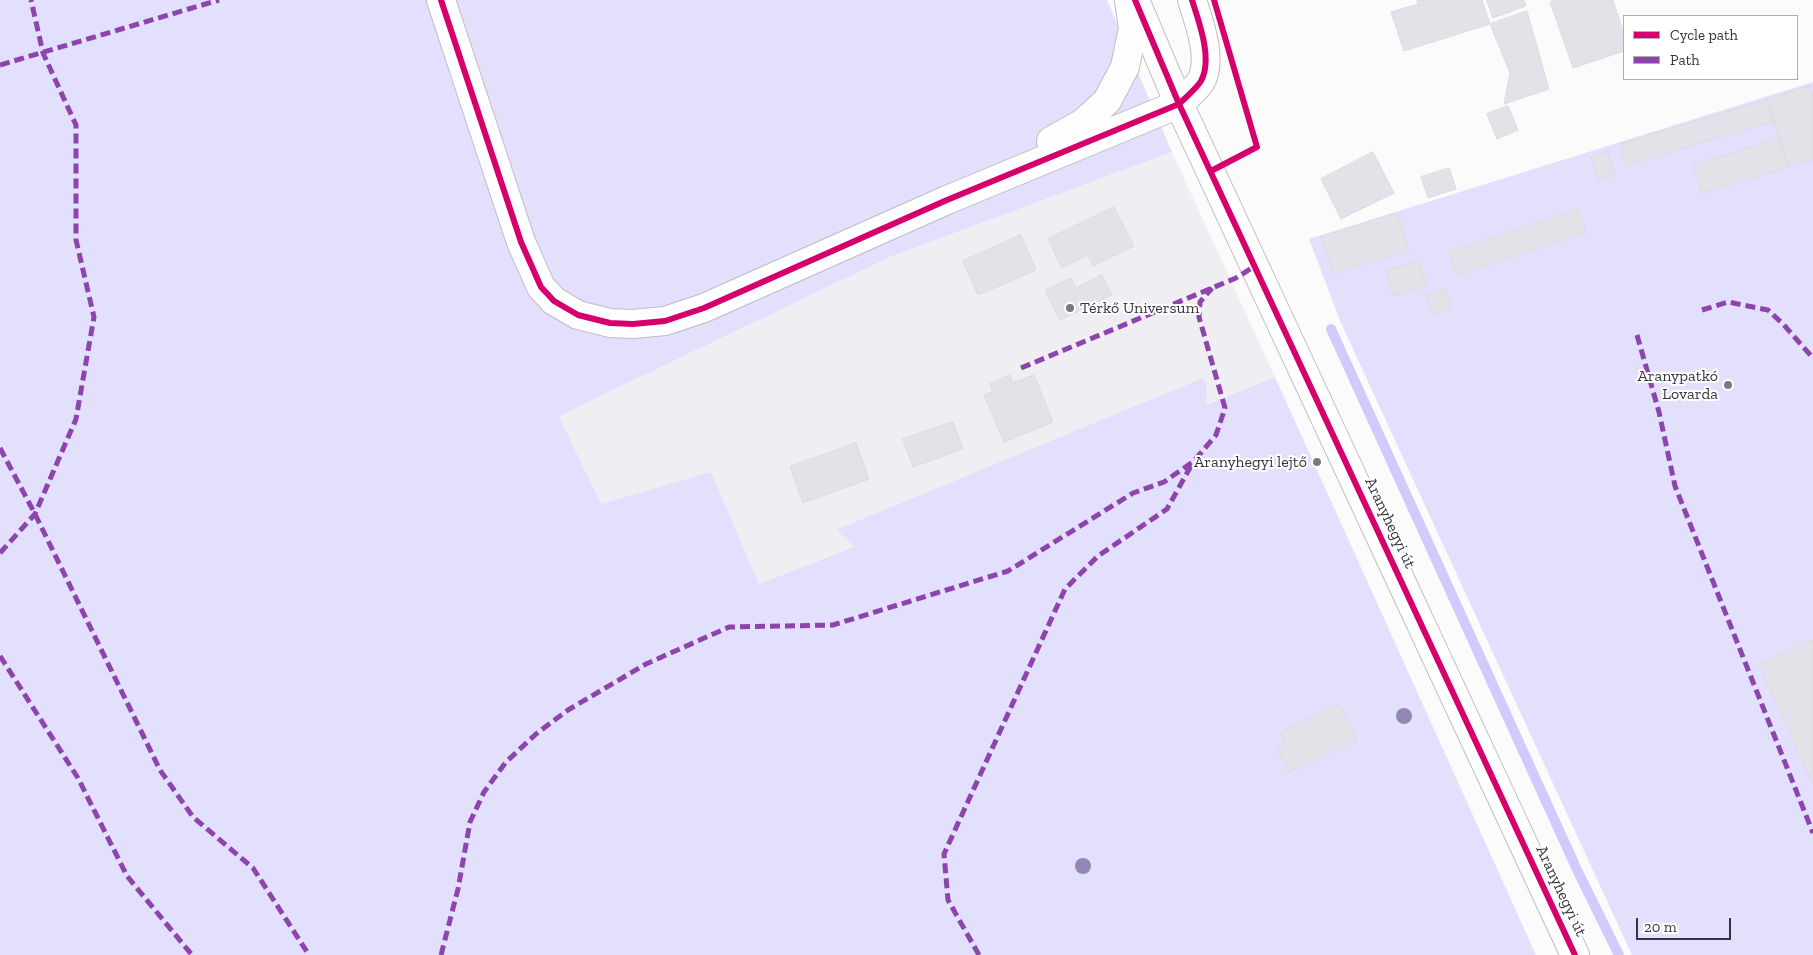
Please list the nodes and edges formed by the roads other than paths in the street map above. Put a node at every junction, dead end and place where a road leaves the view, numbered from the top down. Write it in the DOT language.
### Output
graph roads {
  1 [pos="441,0"];
  2 [pos="1129,0"];
  3 [pos="1135,0"];
  4 [pos="1192,0"];
  5 [pos="1179,104"];
  6 [pos="947,200"];
  7 [pos="1575,955"];
  1 -- 6 [label="street"];
  2 -- 6 [label="street"];
  3 -- 5 [label="street, Aranyhegyi út"];
  4 -- 5 [label="street"];
  5 -- 6 [label="street"];
  5 -- 7 [label="street, Aranyhegyi út"];
}
